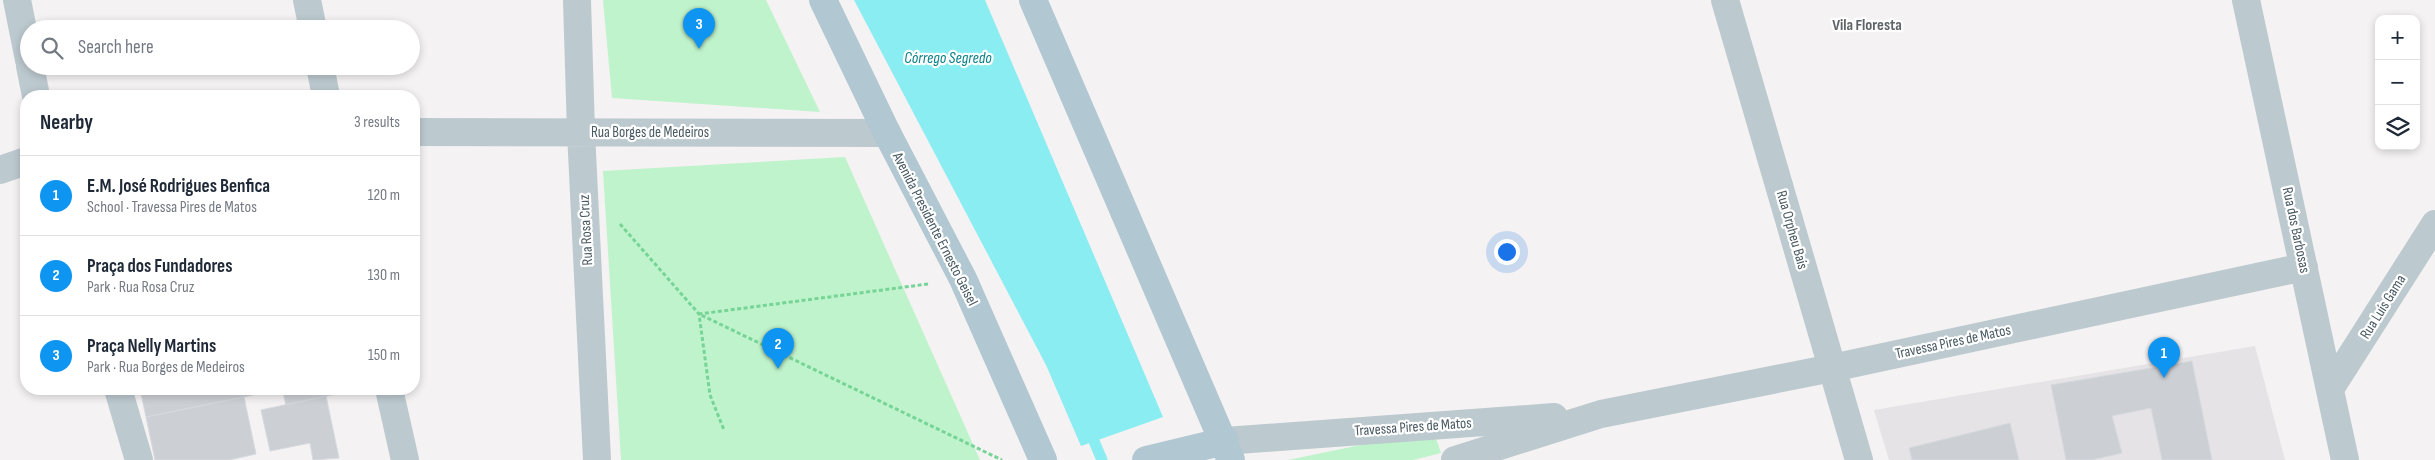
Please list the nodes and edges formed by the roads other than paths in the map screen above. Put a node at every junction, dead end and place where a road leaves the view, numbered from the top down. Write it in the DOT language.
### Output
graph roads {
  1 [pos="17,0"];
  2 [pos="307,0"];
  3 [pos="577,0"];
  4 [pos="823,0"];
  5 [pos="1033,0"];
  6 [pos="1725,0"];
  7 [pos="2246,0"];
  8 [pos="21,20"];
  9 [pos="311,20"];
  10 [pos="32,75"];
  11 [pos="322,75"];
  12 [pos="35,90"];
  13 [pos="325,90"];
  14 [pos="420,132"];
  15 [pos="581,132"];
  16 [pos="887,133"];
  17 [pos="20,163"];
  18 [pos="0,170"];
  19 [pos="2435,224"];
  20 [pos="2304,267"];
  21 [pos="1832,368"];
  22 [pos="2330,389"];
  23 [pos="120,395"];
  24 [pos="390,395"];
  25 [pos="1601,414"];
  26 [pos="1228,450"];
  27 [pos="140,460"];
  28 [pos="405,460"];
  29 [pos="597,460"];
  30 [pos="1043,460"];
  31 [pos="1146,460"];
  32 [pos="1455,460"];
  33 [pos="1859,460"];
  34 [pos="2346,460"];
  1 -- 8 [label="street"];
  2 -- 9 [label="street"];
  3 -- 15 [label="street, Rua Rosa Cruz"];
  4 -- 16 [label="main road, Avenida Presidente Ernesto Geisel"];
  5 -- 26 [label="main road"];
  6 -- 21 [label="street, Rua Orpheu Baís"];
  7 -- 20 [label="street, Rua dos Barbosas"];
  10 -- 12 [label="street"];
  11 -- 13 [label="street"];
  14 -- 15 [label="street, Rua Borges de Medeiros"];
  15 -- 16 [label="street, Rua Borges de Medeiros"];
  15 -- 29 [label="street, Rua Rosa Cruz"];
  16 -- 30 [label="main road, Avenida Presidente Ernesto Geisel"];
  17 -- 18 [label="street"];
  19 -- 22 [label="street, Rua Luís Gama"];
  20 -- 21 [label="street, Travessa Pires de Matos"];
  20 -- 22 [label="street, Rua dos Barbosas"];
  21 -- 25 [label="street, Travessa Pires de Matos"];
  21 -- 33 [label="street, Rua Orpheu Baís"];
  22 -- 34 [label="street, Rua dos Barbosas"];
  23 -- 27 [label="street"];
  24 -- 28 [label="street"];
  25 -- 26 [label="street, Travessa Pires de Matos"];
  25 -- 32 [label="street, Travessa Pires de Matos"];
  26 -- 31 [label="main road"];
}
